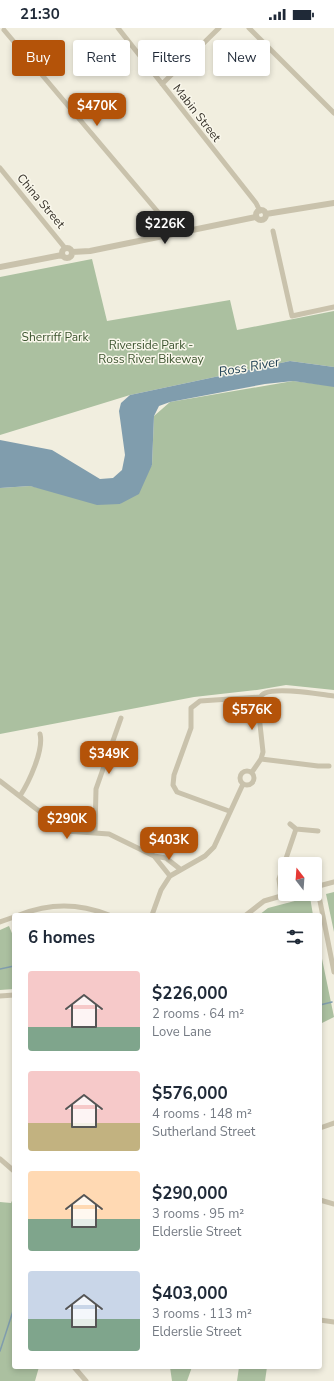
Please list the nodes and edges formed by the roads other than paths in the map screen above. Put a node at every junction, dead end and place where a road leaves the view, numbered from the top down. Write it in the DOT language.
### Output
graph roads {
  1 [pos="118,28"];
  2 [pos="219,28"];
  3 [pos="249,28"];
  4 [pos="4,30"];
  5 [pos="162,84"];
  6 [pos="334,113"];
  7 [pos="0,168"];
  8 [pos="334,203"];
  9 [pos="260,210"];
  10 [pos="266,214"];
  11 [pos="256,217"];
  12 [pos="273,231"];
  13 [pos="170,235"];
  14 [pos="65,248"];
  15 [pos="72,252"];
  16 [pos="62,255"];
  17 [pos="0,267"];
  18 [pos="334,307"];
  19 [pos="334,696"];
  20 [pos="260,697"];
  21 [pos="121,718"];
  22 [pos="40,734"];
  23 [pos="261,759"];
  24 [pos="329,766"];
  25 [pos="252,772"];
  26 [pos="0,781"];
  27 [pos="243,784"];
  28 [pos="20,796"];
  29 [pos="229,811"];
  30 [pos="290,824"];
  31 [pos="296,829"];
  32 [pos="318,831"];
  33 [pos="95,832"];
  34 [pos="154,856"];
  35 [pos="286,857"];
  36 [pos="180,869"];
  37 [pos="170,876"];
  38 [pos="334,882"];
  39 [pos="322,885"];
  40 [pos="278,897"];
  41 [pos="319,901"];
  42 [pos="25,913"];
  43 [pos="103,913"];
  44 [pos="153,913"];
  45 [pos="248,913"];
  46 [pos="322,913"];
  47 [pos="322,915"];
  48 [pos="12,918"];
  49 [pos="0,921"];
  50 [pos="334,972"];
  51 [pos="12,995"];
  52 [pos="0,996"];
  53 [pos="334,1123"];
  54 [pos="322,1127"];
  55 [pos="0,1160"];
  56 [pos="12,1169"];
  57 [pos="322,1201"];
  58 [pos="334,1204"];
  59 [pos="322,1320"];
  60 [pos="334,1322"];
  61 [pos="76,1369"];
  62 [pos="86,1381"];
  1 -- 5 [label="street, Mabin Street"];
  2 -- 5 [label="street"];
  3 -- 6 [label="street"];
  4 -- 13 [label="street"];
  5 -- 9 [label="street, Mabin Street"];
  7 -- 14 [label="street, China Street"];
  8 -- 10 [label="street"];
  9 -- 10 [label="street"];
  9 -- 11 [label="street"];
  10 -- 11 [label="street"];
  11 -- 13 [label="street"];
  12 -- 18 [label="street"];
  13 -- 15 [label="street"];
  14 -- 15 [label="street"];
  14 -- 16 [label="street"];
  15 -- 16 [label="street"];
  16 -- 17 [label="street"];
  19 -- 20 [label="street"];
  20 -- 23 [label="street"];
  20 -- 29 [label="street"];
  21 -- 33 [label="street"];
  22 -- 28 [label="street"];
  23 -- 24 [label="street"];
  23 -- 25 [label="street"];
  25 -- 27 [label="street"];
  25 -- 27 [label="street"];
  26 -- 28 [label="street"];
  27 -- 29 [label="street"];
  28 -- 33 [label="street"];
  29 -- 36 [label="street"];
  30 -- 31 [label="street"];
  31 -- 32 [label="street"];
  31 -- 35 [label="street"];
  33 -- 34 [label="street"];
  34 -- 36 [label="street"];
  34 -- 37 [label="street"];
  36 -- 37 [label="street"];
  37 -- 44 [label="street"];
  38 -- 39 [label="street"];
  40 -- 45 [label="street"];
  41 -- 46 [label="street"];
  42 -- 43 [label="street"];
  47 -- 50 [label="street"];
  48 -- 49 [label="street"];
  51 -- 52 [label="street"];
  53 -- 54 [label="street"];
  55 -- 56 [label="street"];
  57 -- 58 [label="street"];
  59 -- 60 [label="street"];
  61 -- 62 [label="street"];
}
